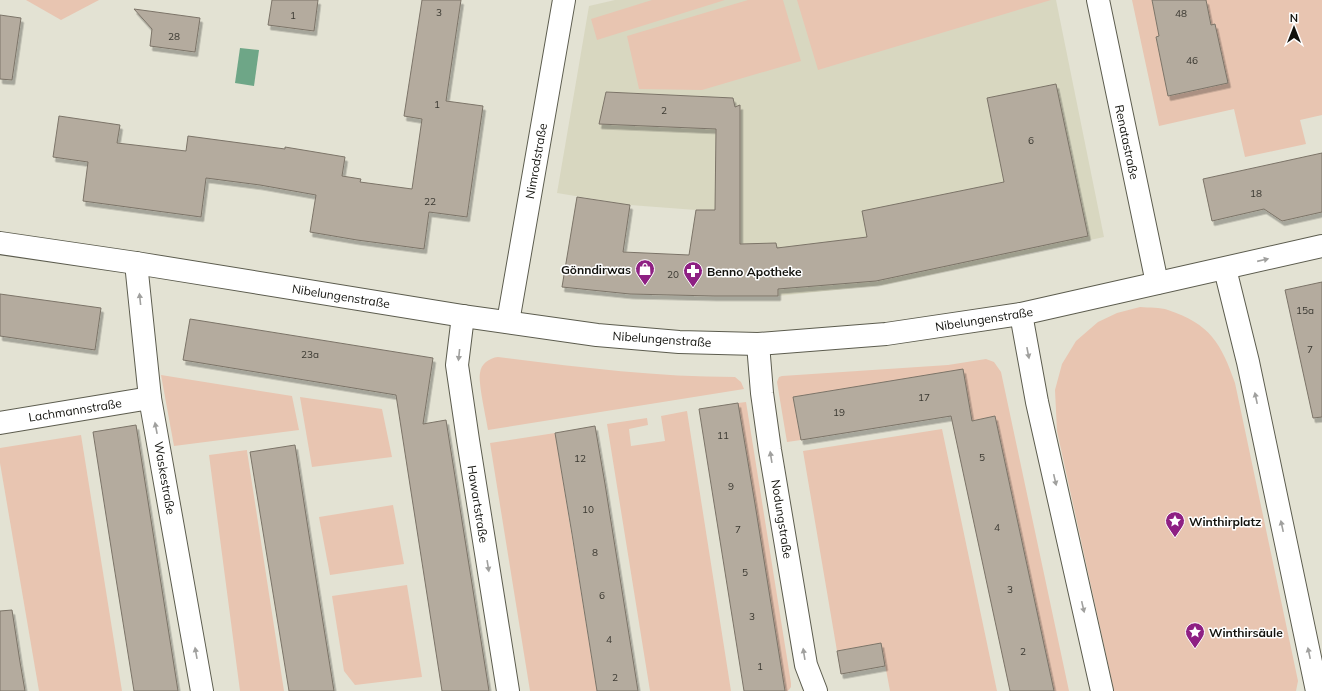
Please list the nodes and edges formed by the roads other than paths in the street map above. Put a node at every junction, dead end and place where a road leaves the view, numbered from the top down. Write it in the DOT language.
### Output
graph roads {
  1 [pos="564,0"];
  2 [pos="1098,0"];
  3 [pos="0,243"];
  4 [pos="1322,246"];
  5 [pos="136,263"];
  6 [pos="1225,269"];
  7 [pos="1157,283"];
  8 [pos="1021,314"];
  9 [pos="463,316"];
  10 [pos="508,322"];
  11 [pos="758,344"];
  12 [pos="150,398"];
  13 [pos="0,423"];
  14 [pos="202,691"];
  15 [pos="508,691"];
  16 [pos="816,691"];
  17 [pos="1102,691"];
  18 [pos="1317,691"];
  1 -- 10 [label="street, Nimrodstraße"];
  2 -- 7 [label="street, Renatastraße"];
  3 -- 5 [label="street, Nibelungenstraße"];
  6 -- 4 [label="street, Nibelungenstraße, one-way"];
  5 -- 9 [label="street, Nibelungenstraße"];
  12 -- 5 [label="street, Waskestraße, one-way"];
  6 -- 7 [label="street, Nibelungenstraße"];
  18 -- 6 [label="street, one-way"];
  7 -- 8 [label="street, Nibelungenstraße"];
  8 -- 11 [label="street, Nibelungenstraße"];
  8 -- 17 [label="street, one-way"];
  9 -- 10 [label="street, Nibelungenstraße"];
  9 -- 15 [label="street, Hawartstraße, one-way"];
  10 -- 11 [label="street, Nibelungenstraße"];
  16 -- 11 [label="street, Nodungstraße, one-way"];
  12 -- 13 [label="street, Lachmannstraße"];
  14 -- 12 [label="street, Waskestraße, one-way"];
}
